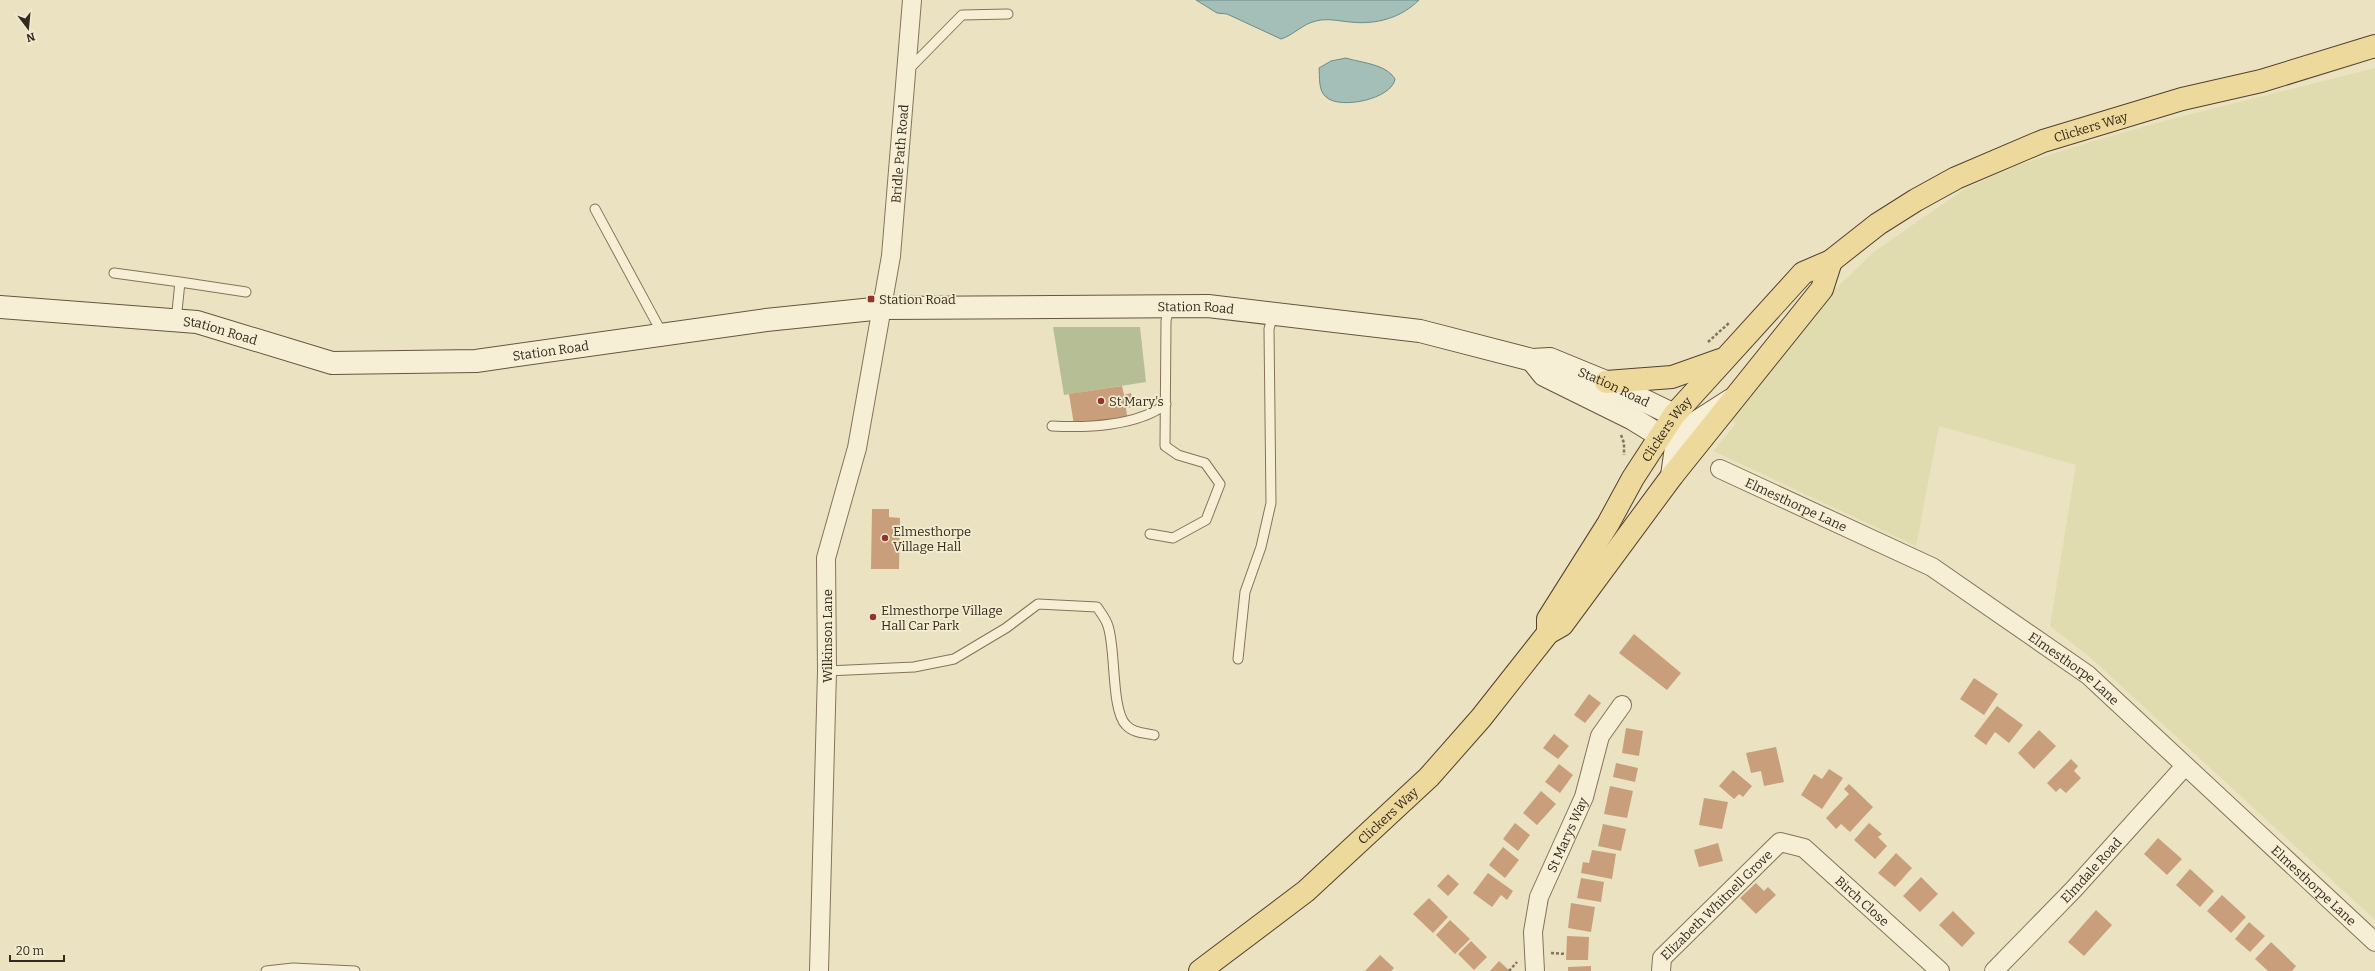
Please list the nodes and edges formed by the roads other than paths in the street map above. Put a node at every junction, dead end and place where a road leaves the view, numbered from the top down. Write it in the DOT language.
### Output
graph roads {
  1 [pos="912,0"];
  2 [pos="1008,14"];
  3 [pos="2375,46"];
  4 [pos="906,72"];
  5 [pos="595,209"];
  6 [pos="1830,261"];
  7 [pos="114,273"];
  8 [pos="180,282"];
  9 [pos="246,292"];
  10 [pos="1169,306"];
  11 [pos="0,307"];
  12 [pos="883,308"];
  13 [pos="1274,314"];
  14 [pos="176,321"];
  15 [pos="662,333"];
  16 [pos="1723,359"];
  17 [pos="1532,360"];
  18 [pos="1606,382"];
  19 [pos="1731,400"];
  20 [pos="1166,404"];
  21 [pos="1052,426"];
  22 [pos="1670,429"];
  23 [pos="1720,469"];
  24 [pos="1672,476"];
  25 [pos="1150,534"];
  26 [pos="1548,633"];
  27 [pos="1238,658"];
  28 [pos="827,671"];
  29 [pos="1622,705"];
  30 [pos="1154,735"];
  31 [pos="2185,766"];
  32 [pos="1780,842"];
  33 [pos="2375,942"];
  34 [pos="266,971"];
  35 [pos="355,971"];
  36 [pos="819,971"];
  37 [pos="1200,971"];
  38 [pos="1535,971"];
  39 [pos="1661,971"];
  40 [pos="1940,971"];
  41 [pos="1994,971"];
  1 -- 4 [label="street, Bridle Path Road"];
  2 -- 4 [label="lane"];
  3 -- 6 [label="main road, Clickers Way"];
  4 -- 12 [label="street, Bridle Path Road"];
  5 -- 15 [label="lane"];
  6 -- 16 [label="main road, Clickers Way"];
  6 -- 19 [label="main road, Clickers Way"];
  7 -- 8 [label="lane"];
  8 -- 9 [label="lane"];
  8 -- 14 [label="lane"];
  10 -- 12 [label="main road, Station Road"];
  10 -- 13 [label="main road, Station Road"];
  10 -- 20 [label="lane"];
  11 -- 14 [label="main road, Station Road"];
  12 -- 15 [label="main road, Station Road"];
  12 -- 28 [label="street, Wilkinson Lane"];
  13 -- 17 [label="main road, Station Road"];
  13 -- 27 [label="lane"];
  14 -- 15 [label="main road, Station Road"];
  16 -- 18 [label="main road"];
  16 -- 22 [label="main road, Clickers Way"];
  17 -- 18 [label="main road, Station Road"];
  17 -- 22 [label="main road, Station Road"];
  18 -- 22 [label="main road, Station Road"];
  19 -- 22 [label="main road"];
  19 -- 24 [label="main road, Clickers Way"];
  20 -- 21 [label="lane"];
  20 -- 25 [label="lane"];
  22 -- 24 [label="main road"];
  22 -- 26 [label="main road, Clickers Way"];
  23 -- 31 [label="street, Elmesthorpe Lane"];
  24 -- 26 [label="main road, Clickers Way"];
  26 -- 37 [label="main road, Clickers Way"];
  28 -- 30 [label="lane"];
  28 -- 36 [label="street, Wilkinson Lane"];
  29 -- 38 [label="street, St Marys Way"];
  31 -- 33 [label="street, Elmesthorpe Lane"];
  31 -- 41 [label="street, Elmdale Road"];
  32 -- 39 [label="street, Elizabeth Whitnell Grove"];
  32 -- 40 [label="street, Birch Close"];
  34 -- 35 [label="lane"];
}
